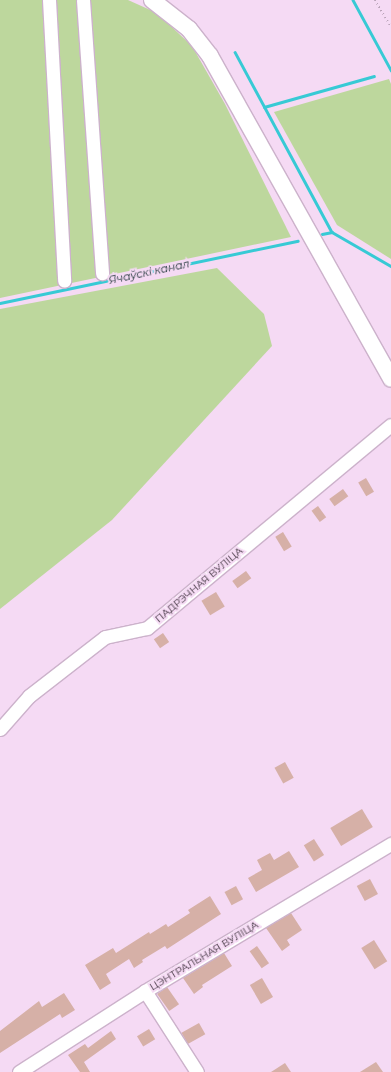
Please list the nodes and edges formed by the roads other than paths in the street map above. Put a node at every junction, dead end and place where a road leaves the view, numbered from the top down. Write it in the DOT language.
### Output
graph roads {
  1 [pos="48,0"];
  2 [pos="83,0"];
  3 [pos="152,0"];
  4 [pos="102,273"];
  5 [pos="64,281"];
  6 [pos="391,379"];
  7 [pos="391,425"];
  8 [pos="0,729"];
  9 [pos="391,844"];
  10 [pos="145,991"];
  11 [pos="35,1068"];
  12 [pos="19,1072"];
  13 [pos="197,1072"];
  1 -- 5 [label="street"];
  2 -- 4 [label="street"];
  3 -- 6 [label="main road"];
  7 -- 8 [label="street, ПАДРЭЧНАЯ ВУЛІЦА"];
  9 -- 10 [label="street, ЦЭНТРАЛЬНАЯ ВУЛІЦА"];
  10 -- 11 [label="street, ЦЭНТРАЛЬНАЯ ВУЛІЦА"];
  10 -- 13 [label="street"];
  11 -- 12 [label="street, ЦЭНТРАЛЬНАЯ ВУЛІЦА"];
}
